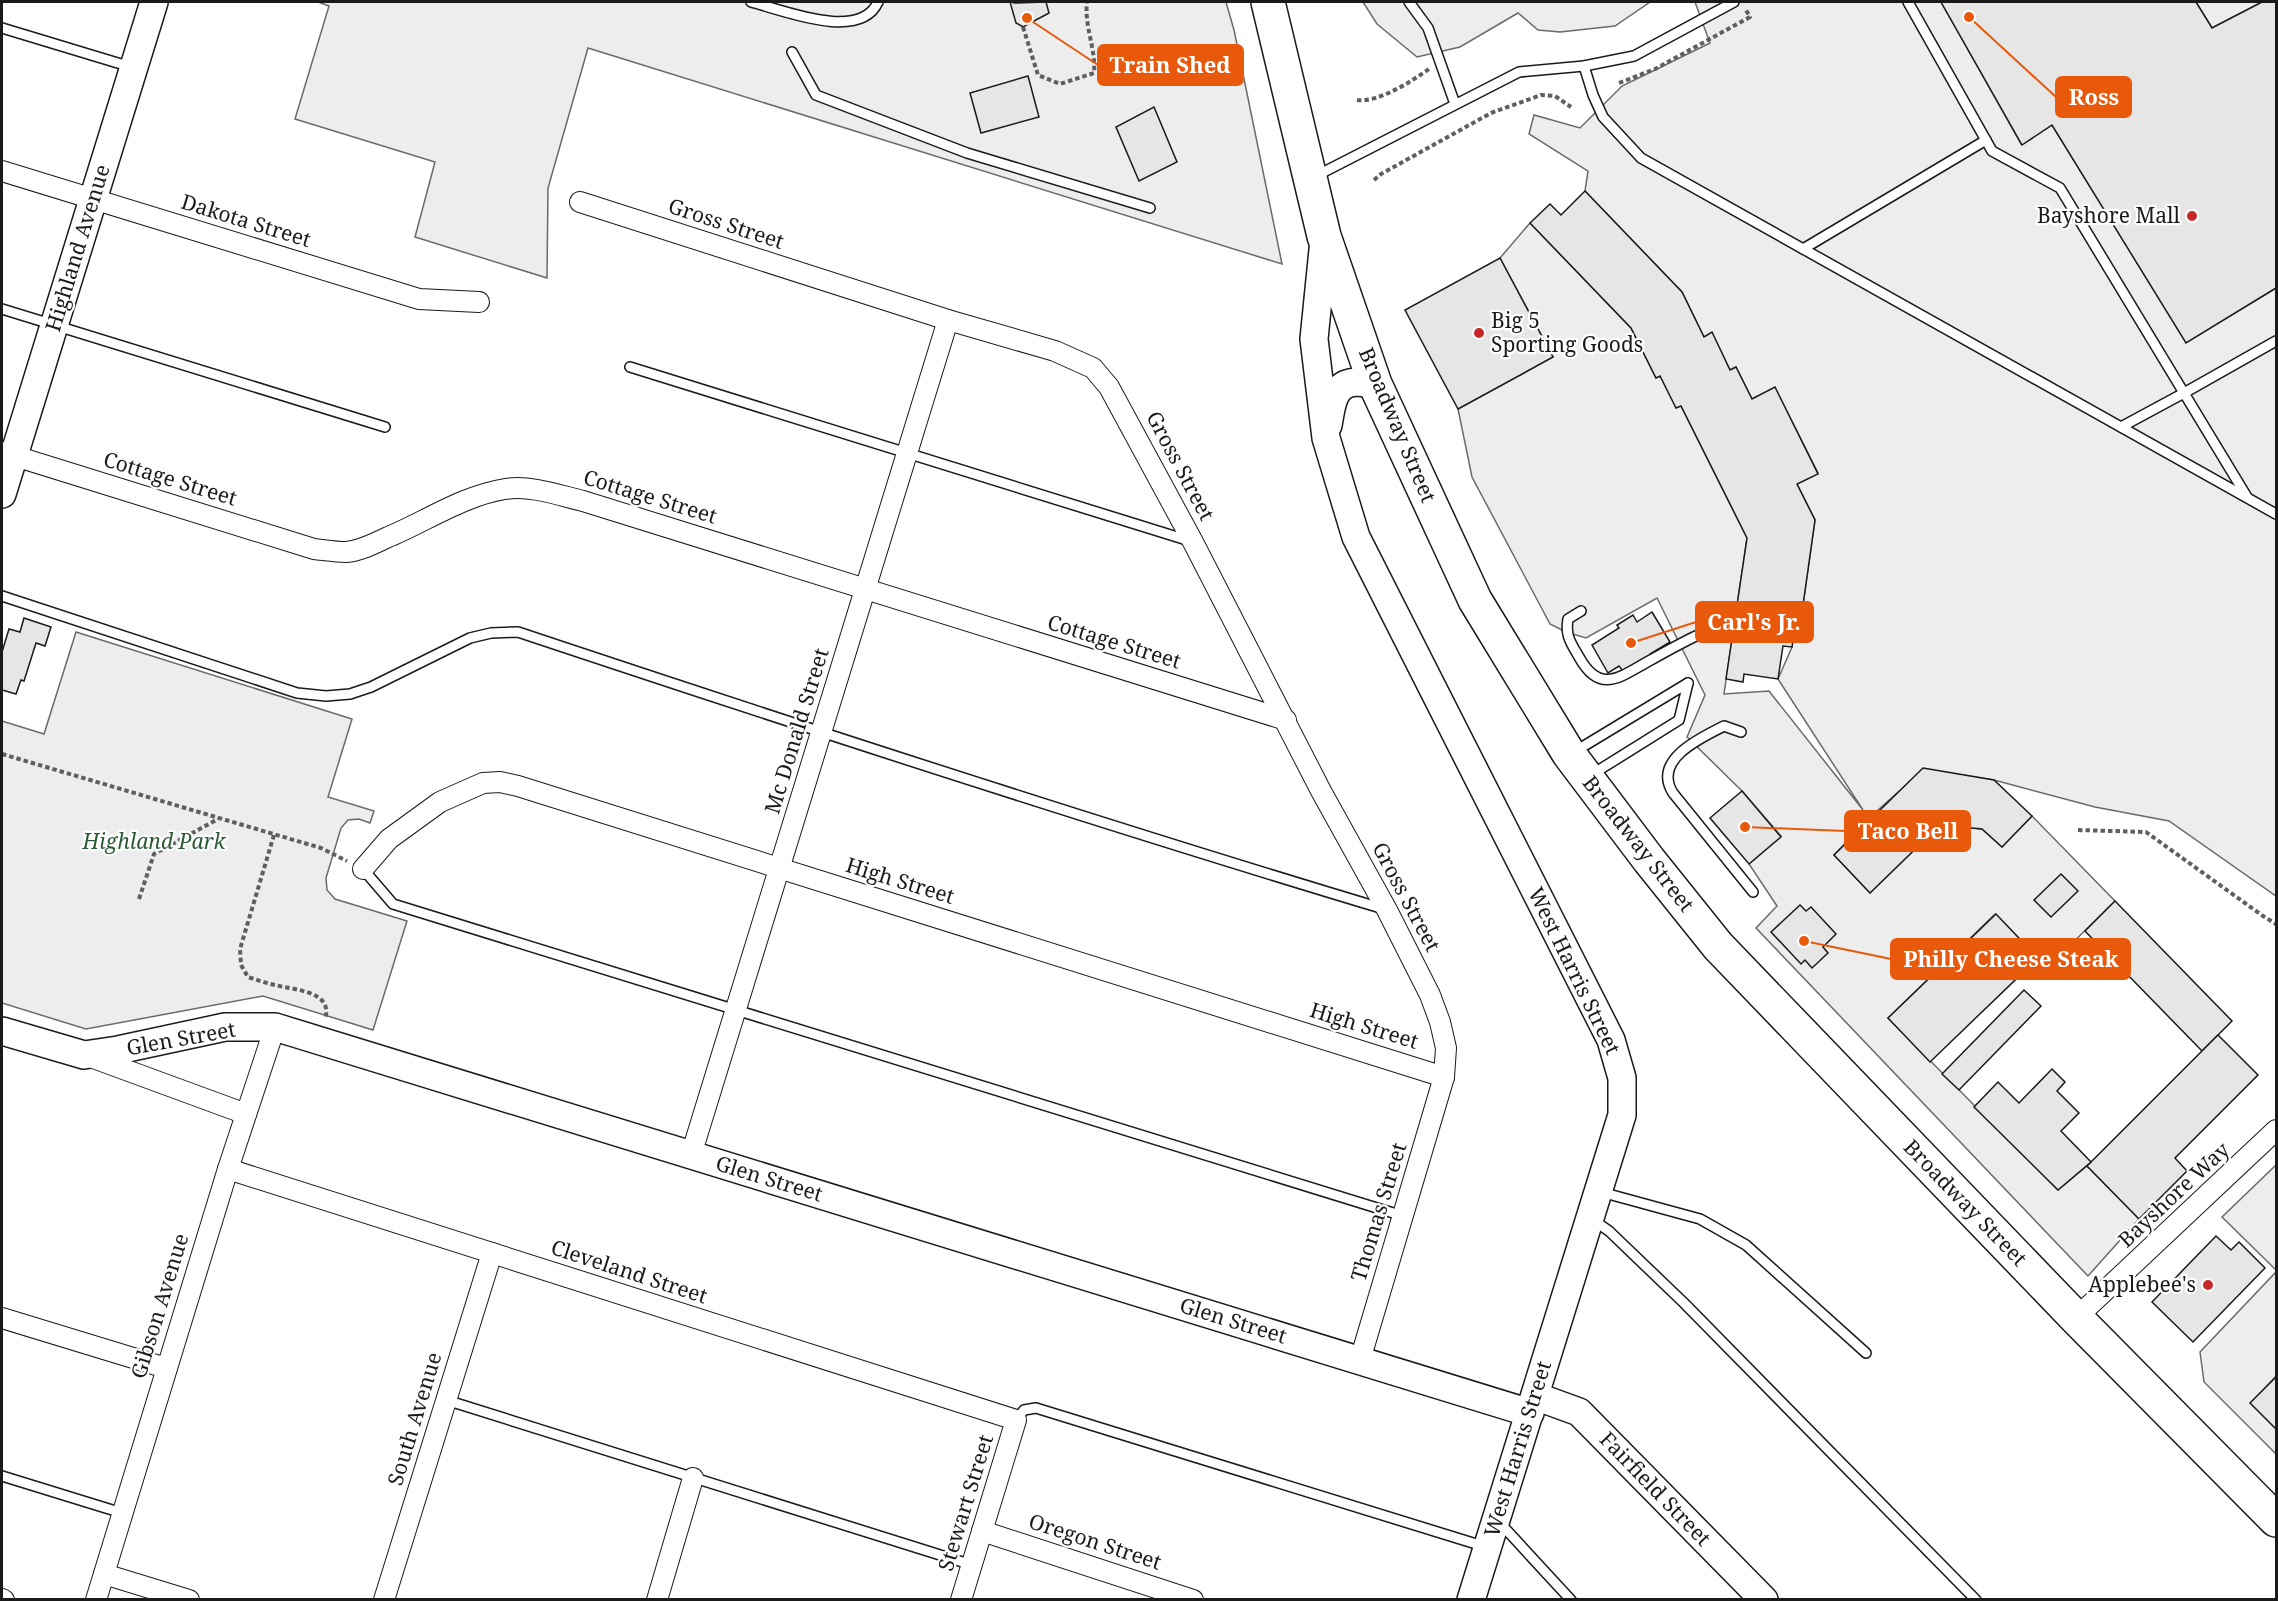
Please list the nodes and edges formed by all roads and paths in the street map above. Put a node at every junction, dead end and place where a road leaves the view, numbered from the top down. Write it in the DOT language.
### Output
graph roads {
  1 [pos="154,2"];
  2 [pos="752,2"];
  3 [pos="878,2"];
  4 [pos="1087,2"];
  5 [pos="1268,2"];
  6 [pos="1409,2"];
  7 [pos="1741,2"];
  8 [pos="1908,2"];
  9 [pos="1727,3"];
  10 [pos="2,27"];
  11 [pos="1023,27"];
  12 [pos="792,52"];
  13 [pos="1431,66"];
  14 [pos="1584,66"];
  15 [pos="133,68"];
  16 [pos="1619,83"];
  17 [pos="1357,100"];
  18 [pos="1455,104"];
  19 [pos="1571,107"];
  20 [pos="1986,140"];
  21 [pos="2,171"];
  22 [pos="1309,180"];
  23 [pos="1374,180"];
  24 [pos="93,199"];
  25 [pos="580,201"];
  26 [pos="1150,208"];
  27 [pos="1324,236"];
  28 [pos="1803,249"];
  29 [pos="479,302"];
  30 [pos="2,309"];
  31 [pos="948,320"];
  32 [pos="54,325"];
  33 [pos="2277,341"];
  34 [pos="630,367"];
  35 [pos="1375,384"];
  36 [pos="2184,393"];
  37 [pos="385,427"];
  38 [pos="2121,427"];
  39 [pos="1326,438"];
  40 [pos="908,453"];
  41 [pos="7,454"];
  42 [pos="2,494"];
  43 [pos="2248,498"];
  44 [pos="2277,514"];
  45 [pos="1193,542"];
  46 [pos="866,590"];
  47 [pos="2,596"];
  48 [pos="1581,611"];
  49 [pos="1698,634"];
  50 [pos="1286,720"];
  51 [pos="1741,732"];
  52 [pos="822,734"];
  53 [pos="2,754"];
  54 [pos="1578,766"];
  55 [pos="219,818"];
  56 [pos="2078,830"];
  57 [pos="274,835"];
  58 [pos="779,868"];
  59 [pos="363,870"];
  60 [pos="1753,892"];
  61 [pos="140,899"];
  62 [pos="1387,910"];
  63 [pos="2277,924"];
  64 [pos="736,1011"];
  65 [pos="275,1028"];
  66 [pos="2,1031"];
  67 [pos="318,1040"];
  68 [pos="84,1055"];
  69 [pos="1444,1077"];
  70 [pos="246,1114"];
  71 [pos="2277,1130"];
  72 [pos="691,1155"];
  73 [pos="228,1169"];
  74 [pos="1599,1191"];
  75 [pos="1403,1216"];
  76 [pos="1591,1219"];
  77 [pos="492,1253"];
  78 [pos="2076,1317"];
  79 [pos="2,1318"];
  80 [pos="1866,1353"];
  81 [pos="1360,1360"];
  82 [pos="166,1368"];
  83 [pos="446,1400"];
  84 [pos="1532,1404"];
  85 [pos="1016,1420"];
  86 [pos="2,1476"];
  87 [pos="693,1478"];
  88 [pos="122,1513"];
  89 [pos="1496,1520"];
  90 [pos="2277,1520"];
  91 [pos="982,1531"];
  92 [pos="1487,1547"];
  93 [pos="972,1565"];
  94 [pos="104,1574"];
  95 [pos="96,1599"];
  96 [pos="189,1599"];
  97 [pos="384,1599"];
  98 [pos="657,1599"];
  99 [pos="962,1599"];
  100 [pos="1193,1599"];
  101 [pos="1471,1599"];
  102 [pos="1571,1599"];
  103 [pos="1764,1599"];
  104 [pos="1976,1599"];
  1 -- 15 [label="street, Highland Avenue"];
  2 -- 3 [label="lane"];
  4 -- 11 [label="path"];
  5 -- 22 [label="highway, Broadway Street"];
  6 -- 18 [label="lane"];
  7 -- 16 [label="path"];
  8 -- 20 [label="lane"];
  9 -- 14 [label="lane"];
  10 -- 15 [label="lane"];
  12 -- 26 [label="lane"];
  13 -- 17 [label="path"];
  14 -- 18 [label="lane"];
  14 -- 28 [label="lane"];
  15 -- 24 [label="street, Highland Avenue"];
  18 -- 22 [label="lane"];
  19 -- 23 [label="path"];
  20 -- 28 [label="lane"];
  20 -- 36 [label="lane"];
  21 -- 24 [label="street, Dakota Street"];
  22 -- 27 [label="highway, Broadway Street"];
  24 -- 29 [label="street, Dakota Street"];
  24 -- 32 [label="street, Highland Avenue"];
  25 -- 31 [label="street, Gross Street"];
  27 -- 35 [label="highway, Broadway Street"];
  27 -- 39 [label="street, West Harris Street"];
  28 -- 38 [label="lane"];
  30 -- 32 [label="lane"];
  31 -- 40 [label="street, Mc Donald Street"];
  31 -- 45 [label="street, Gross Street"];
  32 -- 37 [label="lane"];
  32 -- 41 [label="street, Highland Avenue"];
  33 -- 36 [label="lane"];
  34 -- 40 [label="lane"];
  35 -- 39 [label="street, West Harris Street"];
  35 -- 54 [label="highway, Broadway Street"];
  36 -- 38 [label="lane"];
  36 -- 43 [label="lane"];
  38 -- 43 [label="lane"];
  39 -- 74 [label="street, West Harris Street"];
  40 -- 45 [label="lane"];
  40 -- 46 [label="street, Mc Donald Street"];
  41 -- 42 [label="street, Highland Avenue"];
  41 -- 46 [label="street, Cottage Street"];
  43 -- 44 [label="lane"];
  45 -- 50 [label="street, Gross Street"];
  46 -- 50 [label="street, Cottage Street"];
  46 -- 52 [label="street, Mc Donald Street"];
  47 -- 52 [label="lane"];
  48 -- 49 [label="lane"];
  50 -- 62 [label="street, Gross Street"];
  51 -- 60 [label="lane"];
  52 -- 58 [label="street, Mc Donald Street"];
  52 -- 62 [label="lane"];
  53 -- 55 [label="path"];
  54 -- 54 [label="lane"];
  54 -- 78 [label="highway, Broadway Street"];
  55 -- 57 [label="path"];
  55 -- 61 [label="path"];
  56 -- 63 [label="path"];
  57 -- 59 [label="path"];
  57 -- 67 [label="path"];
  58 -- 59 [label="street, High Street"];
  58 -- 64 [label="street, Mc Donald Street"];
  58 -- 69 [label="street, High Street"];
  59 -- 64 [label="lane"];
  62 -- 69 [label="street, Gross Street"];
  64 -- 72 [label="street, Mc Donald Street"];
  64 -- 75 [label="lane"];
  65 -- 67 [label="street, Glen Street"];
  65 -- 68 [label="street, Glen Street"];
  65 -- 70 [label="street, Gibson Avenue"];
  66 -- 68 [label="street, Glen Street"];
  67 -- 72 [label="street, Glen Street"];
  68 -- 70 [label="street"];
  69 -- 75 [label="street, Thomas Street"];
  70 -- 73 [label="street, Gibson Avenue"];
  71 -- 78 [label="street, Bayshore Way"];
  72 -- 81 [label="street, Glen Street"];
  73 -- 77 [label="street, Cleveland Street"];
  73 -- 82 [label="street, Gibson Avenue"];
  74 -- 76 [label="street, West Harris Street"];
  74 -- 80 [label="lane"];
  75 -- 81 [label="street, Thomas Street"];
  76 -- 84 [label="street, West Harris Street"];
  76 -- 104 [label="lane"];
  77 -- 83 [label="street, South Avenue"];
  77 -- 85 [label="street, Cleveland Street"];
  78 -- 90 [label="highway, Broadway Street"];
  79 -- 82 [label="street"];
  81 -- 84 [label="street, Glen Street"];
  82 -- 88 [label="street, Gibson Avenue"];
  83 -- 87 [label="lane"];
  83 -- 97 [label="street, South Avenue"];
  84 -- 89 [label="street, West Harris Street"];
  84 -- 103 [label="street, Fairfield Street"];
  85 -- 91 [label="street, Stewart Street"];
  85 -- 92 [label="lane"];
  86 -- 88 [label="lane"];
  87 -- 93 [label="lane"];
  87 -- 98 [label="street"];
  88 -- 94 [label="street, Gibson Avenue"];
  89 -- 92 [label="street, West Harris Street"];
  89 -- 102 [label="lane"];
  91 -- 93 [label="street, Stewart Street"];
  91 -- 100 [label="street, Oregon Street"];
  92 -- 101 [label="street, West Harris Street"];
  93 -- 99 [label="street, Stewart Street"];
  94 -- 95 [label="street, Gibson Avenue"];
  94 -- 96 [label="street"];
}
